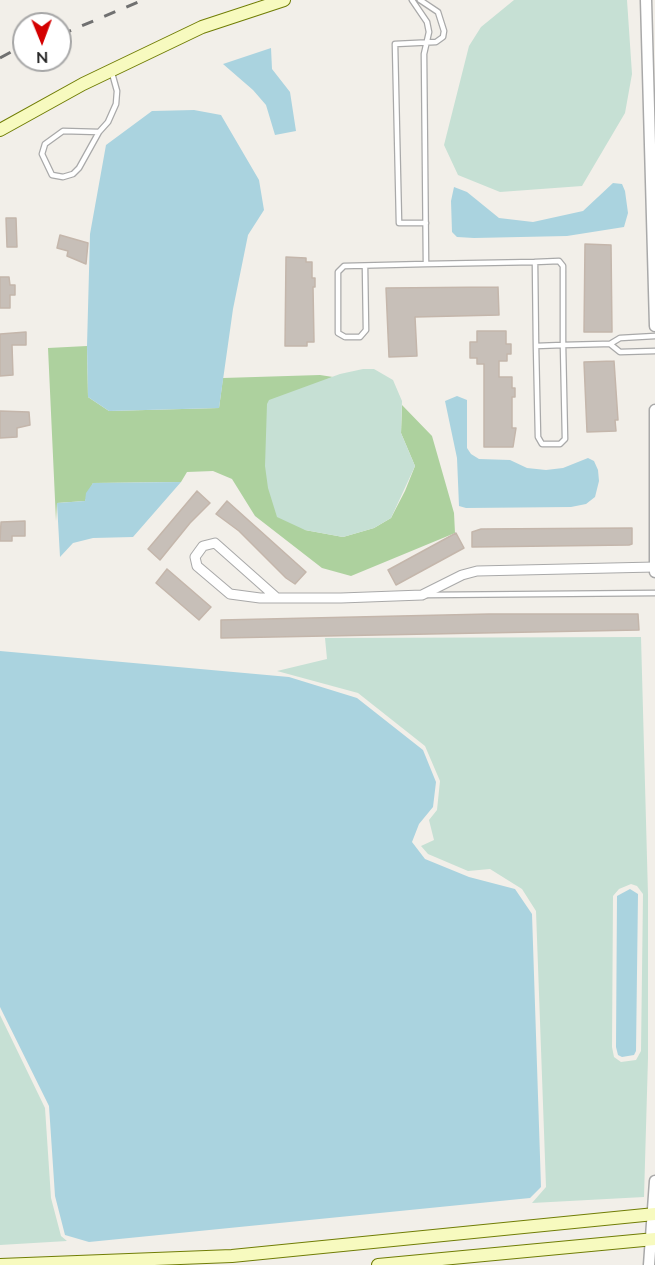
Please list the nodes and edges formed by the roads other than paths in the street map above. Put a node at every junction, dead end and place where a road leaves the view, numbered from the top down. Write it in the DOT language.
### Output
graph roads {
  1 [pos="284,0"];
  2 [pos="412,0"];
  3 [pos="420,0"];
  4 [pos="646,0"];
  5 [pos="427,42"];
  6 [pos="111,70"];
  7 [pos="0,130"];
  8 [pos="99,132"];
  9 [pos="653,152"];
  10 [pos="653,182"];
  11 [pos="426,223"];
  12 [pos="535,262"];
  13 [pos="426,264"];
  14 [pos="365,266"];
  15 [pos="655,326"];
  16 [pos="655,336"];
  17 [pos="609,344"];
  18 [pos="563,345"];
  19 [pos="536,346"];
  20 [pos="655,351"];
  21 [pos="655,410"];
  22 [pos="654,554"];
  23 [pos="655,570"];
  24 [pos="655,593"];
  25 [pos="422,596"];
  26 [pos="277,597"];
  27 [pos="655,1181"];
  28 [pos="654,1214"];
  29 [pos="652,1239"];
  30 [pos="0,1265"];
  31 [pos="378,1265"];
  32 [pos="649,1265"];
  1 -- 6 [label="main road"];
  2 -- 5 [label="lane"];
  3 -- 5 [label="lane"];
  4 -- 9 [label="street"];
  5 -- 11 [label="lane"];
  5 -- 11 [label="lane"];
  6 -- 7 [label="main road"];
  6 -- 8 [label="lane"];
  8 -- 8 [label="lane"];
  9 -- 10 [label="street"];
  10 -- 15 [label="street"];
  11 -- 13 [label="lane"];
  12 -- 13 [label="lane"];
  12 -- 18 [label="lane"];
  12 -- 19 [label="lane"];
  13 -- 14 [label="lane"];
  14 -- 14 [label="lane"];
  16 -- 17 [label="lane"];
  17 -- 18 [label="lane"];
  17 -- 20 [label="lane"];
  18 -- 19 [label="lane"];
  18 -- 19 [label="lane"];
  21 -- 22 [label="street"];
  22 -- 23 [label="street"];
  23 -- 25 [label="street"];
  24 -- 25 [label="lane"];
  25 -- 26 [label="street"];
  26 -- 26 [label="street"];
  27 -- 28 [label="street"];
  28 -- 29 [label="street"];
  28 -- 30 [label="main road"];
  29 -- 31 [label="main road"];
  29 -- 32 [label="street"];
}
